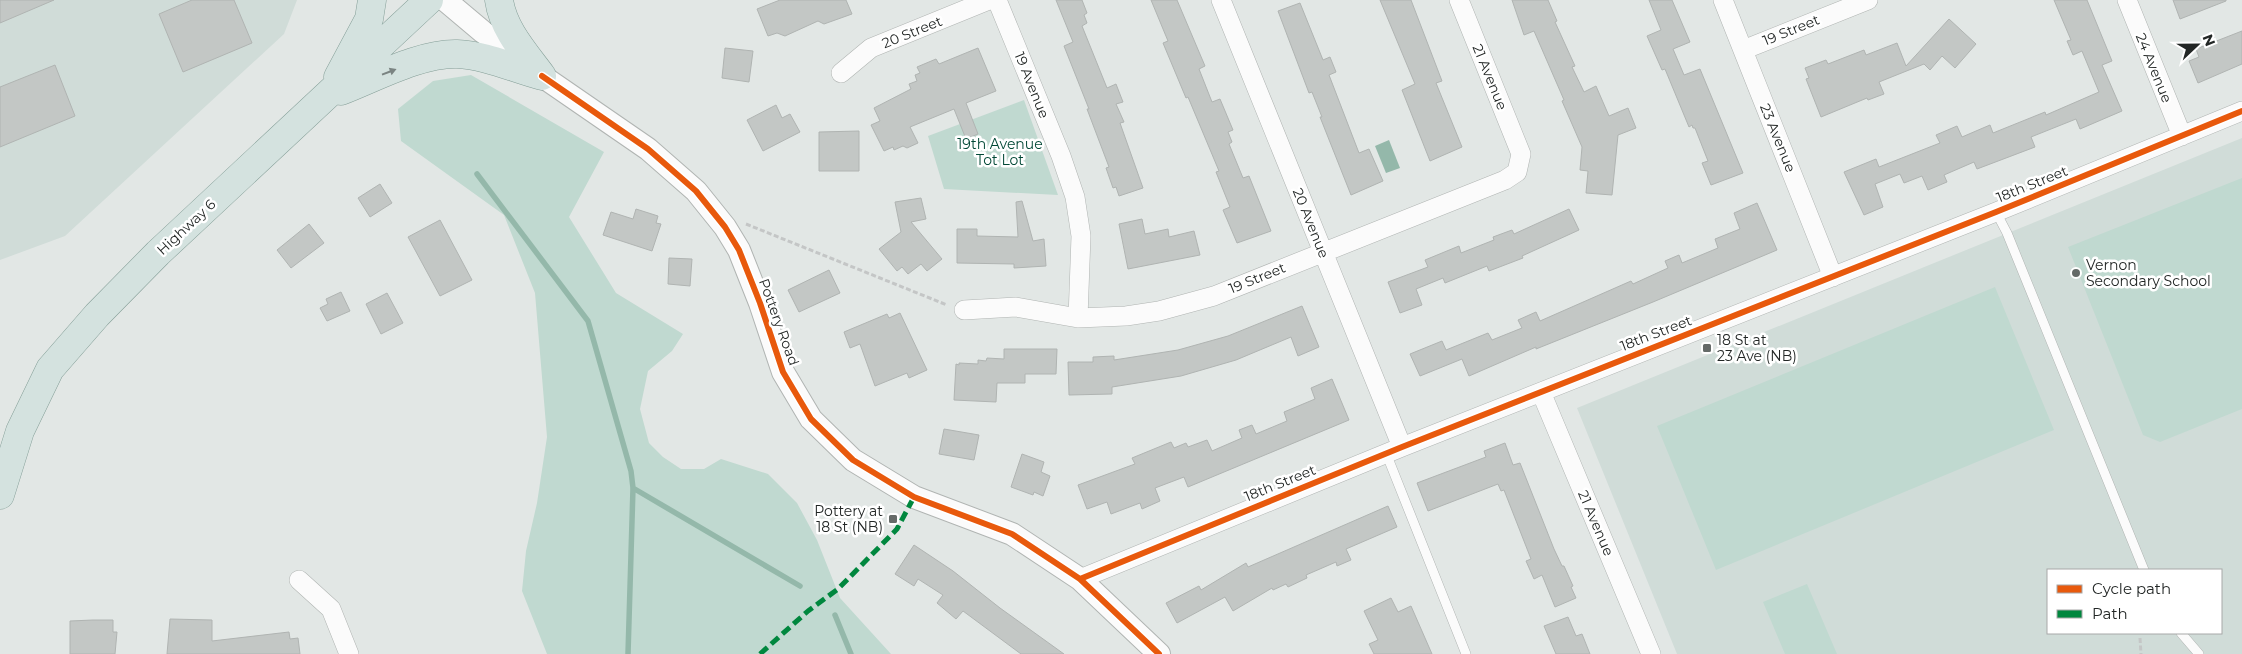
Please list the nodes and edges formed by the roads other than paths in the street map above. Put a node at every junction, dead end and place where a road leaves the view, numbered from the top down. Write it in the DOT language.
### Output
graph roads {
  1 [pos="372,0"];
  2 [pos="429,0"];
  3 [pos="445,0"];
  4 [pos="499,0"];
  5 [pos="989,0"];
  6 [pos="997,0"];
  7 [pos="1221,0"];
  8 [pos="1459,0"];
  9 [pos="1723,0"];
  10 [pos="1868,0"];
  11 [pos="2127,0"];
  12 [pos="1743,50"];
  13 [pos="841,73"];
  14 [pos="542,76"];
  15 [pos="328,96"];
  16 [pos="2242,111"];
  17 [pos="2182,136"];
  18 [pos="1521,154"];
  19 [pos="1996,212"];
  20 [pos="1323,253"];
  21 [pos="1833,277"];
  22 [pos="964,310"];
  23 [pos="1078,318"];
  24 [pos="1541,392"];
  25 [pos="1394,450"];
  26 [pos="0,495"];
  27 [pos="2144,569"];
  28 [pos="1080,579"];
  29 [pos="299,580"];
  30 [pos="2182,634"];
  31 [pos="350,654"];
  32 [pos="1159,654"];
  33 [pos="1466,654"];
  34 [pos="1651,654"];
  35 [pos="2199,654"];
  1 -- 15 [label="main road"];
  2 -- 15 [label="main road, Highway 6"];
  3 -- 14 [label="street, Pottery Road"];
  4 -- 14 [label="main road"];
  5 -- 13 [label="street, 20 Street"];
  6 -- 23 [label="street, 19 Avenue"];
  7 -- 20 [label="street, 20 Avenue"];
  8 -- 18 [label="street, 21 Avenue"];
  9 -- 12 [label="street, 23 Avenue"];
  10 -- 12 [label="street, 19 Street"];
  11 -- 17 [label="street, 24 Avenue"];
  12 -- 21 [label="street, 23 Avenue"];
  15 -- 14 [label="main road, one-way"];
  14 -- 28 [label="street, Pottery Road"];
  15 -- 26 [label="main road, Highway 6"];
  16 -- 17 [label="street, 18th Street"];
  17 -- 19 [label="street, 18th Street"];
  18 -- 20 [label="street, 19 Street"];
  19 -- 21 [label="street, 18th Street"];
  19 -- 27 [label="lane"];
  20 -- 23 [label="street, 19 Street"];
  20 -- 25 [label="street, 20 Avenue"];
  21 -- 24 [label="street, 18th Street"];
  22 -- 23 [label="street, 19 Street"];
  24 -- 25 [label="street, 18th Street"];
  24 -- 34 [label="street, 21 Avenue"];
  25 -- 28 [label="street, 18th Street"];
  25 -- 33 [label="lane"];
  28 -- 32 [label="street, Pottery Road"];
  29 -- 31 [label="street"];
  30 -- 35 [label="lane"];
}
